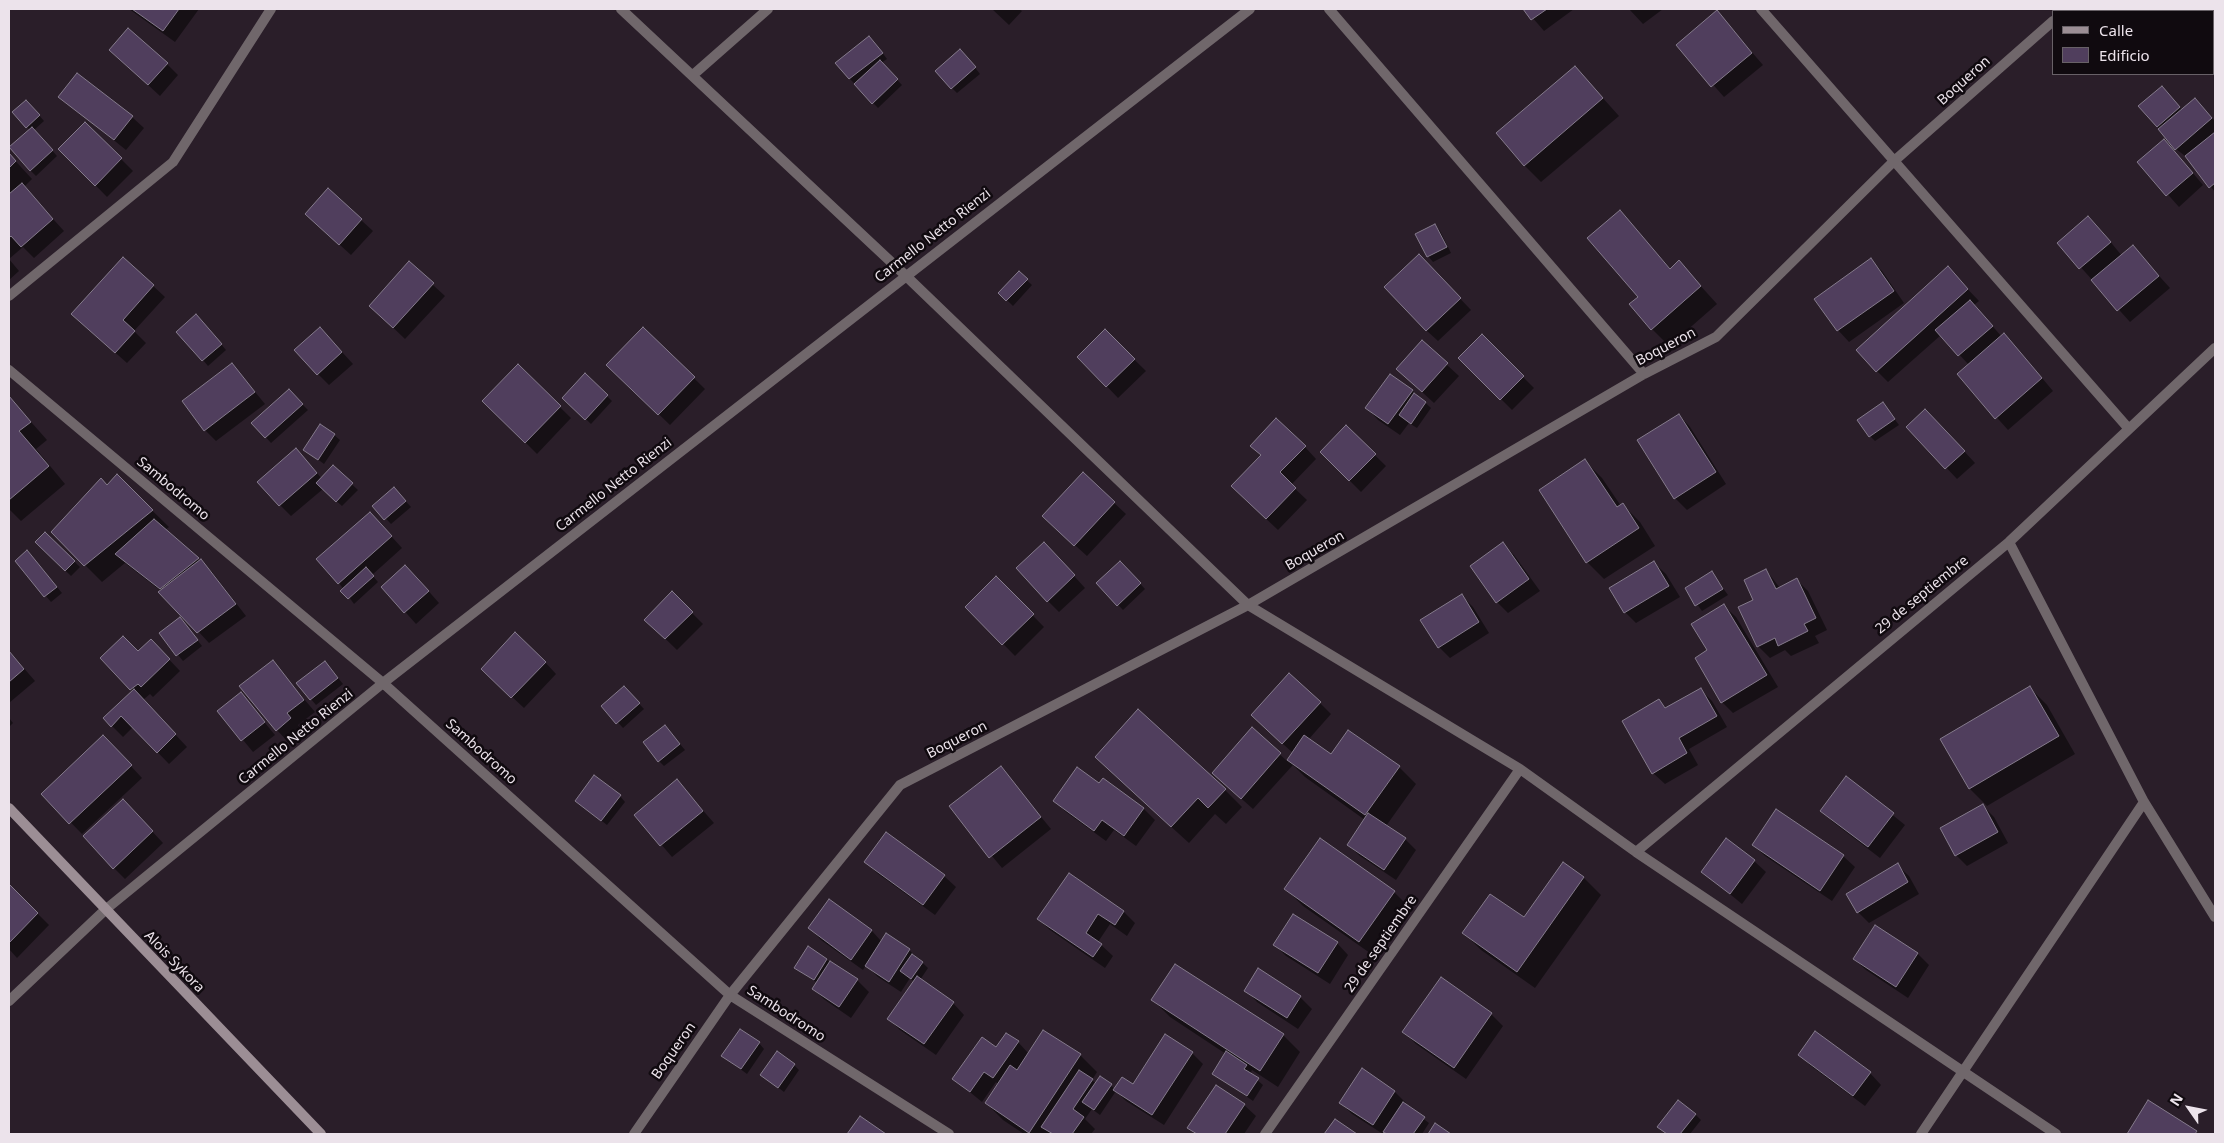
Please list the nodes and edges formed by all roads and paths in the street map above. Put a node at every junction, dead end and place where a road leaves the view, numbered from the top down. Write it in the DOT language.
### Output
graph roads {
  1 [pos="271,9"];
  2 [pos="622,9"];
  3 [pos="768,9"];
  4 [pos="1250,9"];
  5 [pos="1329,9"];
  6 [pos="1761,9"];
  7 [pos="2052,22"];
  8 [pos="693,75"];
  9 [pos="1894,162"];
  10 [pos="905,275"];
  11 [pos="9,296"];
  12 [pos="2215,348"];
  13 [pos="9,370"];
  14 [pos="1644,374"];
  15 [pos="2128,430"];
  16 [pos="2009,542"];
  17 [pos="1248,606"];
  18 [pos="383,683"];
  19 [pos="1520,769"];
  20 [pos="2144,802"];
  21 [pos="9,808"];
  22 [pos="1636,852"];
  23 [pos="105,910"];
  24 [pos="2215,917"];
  25 [pos="730,995"];
  26 [pos="9,1001"];
  27 [pos="1962,1073"];
  28 [pos="321,1134"];
  29 [pos="634,1134"];
  30 [pos="949,1134"];
  31 [pos="1265,1134"];
  32 [pos="1921,1134"];
  33 [pos="2056,1134"];
  1 -- 11 [label="street"];
  2 -- 8 [label="street"];
  3 -- 8 [label="street"];
  4 -- 10 [label="street, Carmello Netto Rienzi"];
  5 -- 14 [label="street"];
  6 -- 9 [label="street"];
  7 -- 9 [label="street, Boqueron"];
  8 -- 10 [label="street"];
  9 -- 14 [label="street, Boqueron"];
  9 -- 15 [label="street"];
  10 -- 17 [label="street"];
  10 -- 18 [label="street, Carmello Netto Rienzi"];
  12 -- 15 [label="street, 29 de septiembre"];
  13 -- 18 [label="street, Sambodromo"];
  14 -- 17 [label="street, Boqueron"];
  15 -- 16 [label="street, 29 de septiembre"];
  16 -- 20 [label="street"];
  16 -- 22 [label="street, 29 de septiembre"];
  17 -- 19 [label="street"];
  17 -- 25 [label="street, Boqueron"];
  18 -- 23 [label="street, Carmello Netto Rienzi"];
  18 -- 25 [label="street, Sambodromo"];
  19 -- 22 [label="street"];
  19 -- 31 [label="street, 29 de septiembre"];
  20 -- 24 [label="street"];
  20 -- 27 [label="street"];
  21 -- 23 [label="street, Alois Sykora"];
  22 -- 27 [label="street"];
  23 -- 26 [label="street, Carmello Netto Rienzi"];
  23 -- 28 [label="street, Alois Sykora"];
  25 -- 29 [label="street, Boqueron"];
  25 -- 30 [label="street, Sambodromo"];
  27 -- 32 [label="street"];
  27 -- 33 [label="street"];
}
